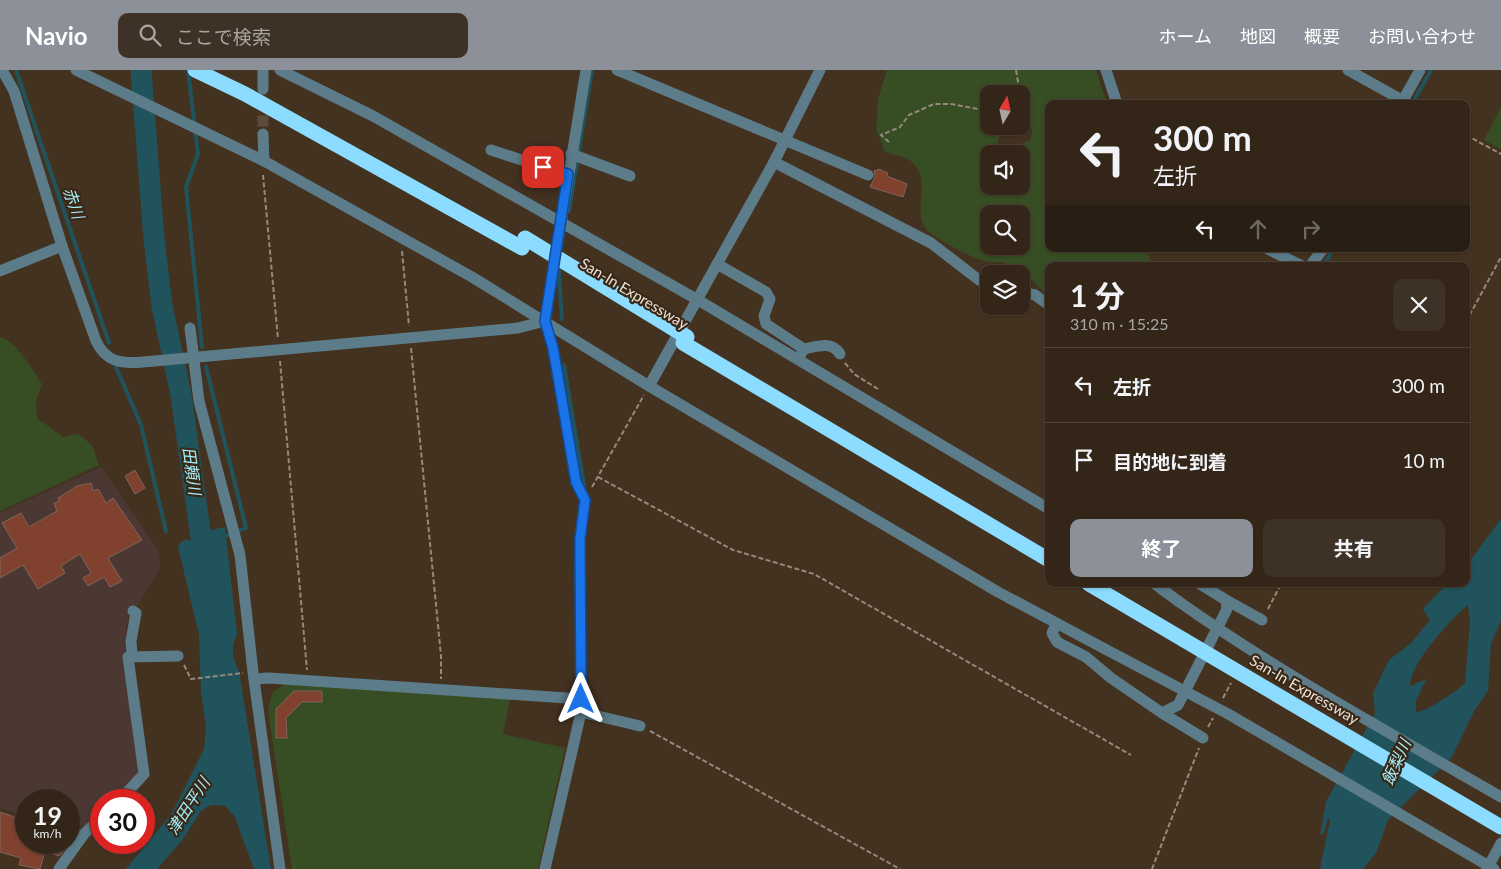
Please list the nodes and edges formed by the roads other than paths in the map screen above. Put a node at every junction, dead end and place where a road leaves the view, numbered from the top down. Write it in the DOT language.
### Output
graph roads {
  1 [pos="76,70"];
  2 [pos="195,70"];
  3 [pos="210,70"];
  4 [pos="263,70"];
  5 [pos="280,70"];
  6 [pos="586,70"];
  7 [pos="617,70"];
  8 [pos="820,70"];
  9 [pos="1106,70"];
  10 [pos="1348,70"];
  11 [pos="1420,70"];
  12 [pos="1,71"];
  13 [pos="263,88"];
  14 [pos="246,91"];
  15 [pos="1116,100"];
  16 [pos="1400,100"];
  17 [pos="1406,100"];
  18 [pos="264,134"];
  19 [pos="785,140"];
  20 [pos="491,150"];
  21 [pos="576,156"];
  22 [pos="264,161"];
  23 [pos="774,162"];
  24 [pos="568,174"];
  25 [pos="868,175"];
  26 [pos="630,176"];
  27 [pos="560,222"];
  28 [pos="62,246"];
  29 [pos="1274,252"];
  30 [pos="1294,262"];
  31 [pos="718,264"];
  32 [pos="0,271"];
  33 [pos="980,280"];
  34 [pos="1030,294"];
  35 [pos="698,300"];
  36 [pos="1045,302"];
  37 [pos="545,321"];
  38 [pos="190,328"];
  39 [pos="685,340"];
  40 [pos="801,354"];
  41 [pos="840,354"];
  42 [pos="192,358"];
  43 [pos="649,386"];
  44 [pos="1045,506"];
  45 [pos="1045,548"];
  46 [pos="1045,558"];
  47 [pos="1094,587"];
  48 [pos="1110,587"];
  49 [pos="1159,587"];
  50 [pos="1205,587"];
  51 [pos="1226,600"];
  52 [pos="133,611"];
  53 [pos="1262,620"];
  54 [pos="1056,625"];
  55 [pos="1186,637"];
  56 [pos="132,655"];
  57 [pos="178,656"];
  58 [pos="252,676"];
  59 [pos="581,699"];
  60 [pos="580,712"];
  61 [pos="1162,713"];
  62 [pos="640,726"];
  63 [pos="1203,738"];
  64 [pos="130,789"];
  65 [pos="1501,797"];
  66 [pos="1501,818"];
  67 [pos="1501,827"];
  68 [pos="90,828"];
  69 [pos="1501,843"];
  70 [pos="59,869"];
  71 [pos="280,869"];
  72 [pos="545,869"];
  73 [pos="1487,869"];
  74 [pos="1494,869"];
  1 -- 22 [label="street"];
  2 -- 14 [label="highway, San-In Expressway"];
  3 -- 14 [label="highway, San-In Expressway"];
  4 -- 13 [label="street"];
  5 -- 27 [label="street"];
  6 -- 21 [label="street"];
  7 -- 19 [label="street"];
  8 -- 19 [label="street"];
  9 -- 15 [label="street"];
  10 -- 16 [label="street"];
  11 -- 17 [label="street"];
  12 -- 28 [label="street"];
  14 -- 39 [label="highway, San-In Expressway, bridge"];
  18 -- 22 [label="street"];
  19 -- 23 [label="street"];
  19 -- 25 [label="street"];
  20 -- 24 [label="street"];
  21 -- 24 [label="street"];
  21 -- 26 [label="street"];
  22 -- 37 [label="street"];
  23 -- 31 [label="street"];
  23 -- 33 [label="street"];
  24 -- 27 [label="street"];
  27 -- 35 [label="street"];
  27 -- 37 [label="street"];
  28 -- 32 [label="street"];
  28 -- 42 [label="street"];
  29 -- 30 [label="street"];
  31 -- 35 [label="street"];
  31 -- 40 [label="street"];
  34 -- 36 [label="street"];
  35 -- 40 [label="street"];
  35 -- 43 [label="street"];
  37 -- 42 [label="street"];
  37 -- 43 [label="street"];
  37 -- 59 [label="street"];
  38 -- 42 [label="street"];
  39 -- 45 [label="highway, San-In Expressway"];
  39 -- 46 [label="highway, San-In Expressway"];
  40 -- 41 [label="street"];
  40 -- 44 [label="street"];
  42 -- 58 [label="street"];
  43 -- 54 [label="street"];
  47 -- 55 [label="highway, San-In Expressway"];
  48 -- 55 [label="highway, San-In Expressway"];
  49 -- 65 [label="street, bridge"];
  50 -- 51 [label="street"];
  51 -- 53 [label="street"];
  51 -- 61 [label="street"];
  52 -- 56 [label="street"];
  54 -- 61 [label="street"];
  54 -- 74 [label="street, bridge"];
  55 -- 66 [label="highway, San-In Expressway"];
  55 -- 67 [label="highway, San-In Expressway, bridge"];
  56 -- 57 [label="street"];
  56 -- 64 [label="street"];
  58 -- 59 [label="street"];
  58 -- 71 [label="street"];
  59 -- 60 [label="street"];
  60 -- 62 [label="street"];
  60 -- 72 [label="street"];
  61 -- 63 [label="street"];
  68 -- 70 [label="street"];
  69 -- 73 [label="street"];
}
